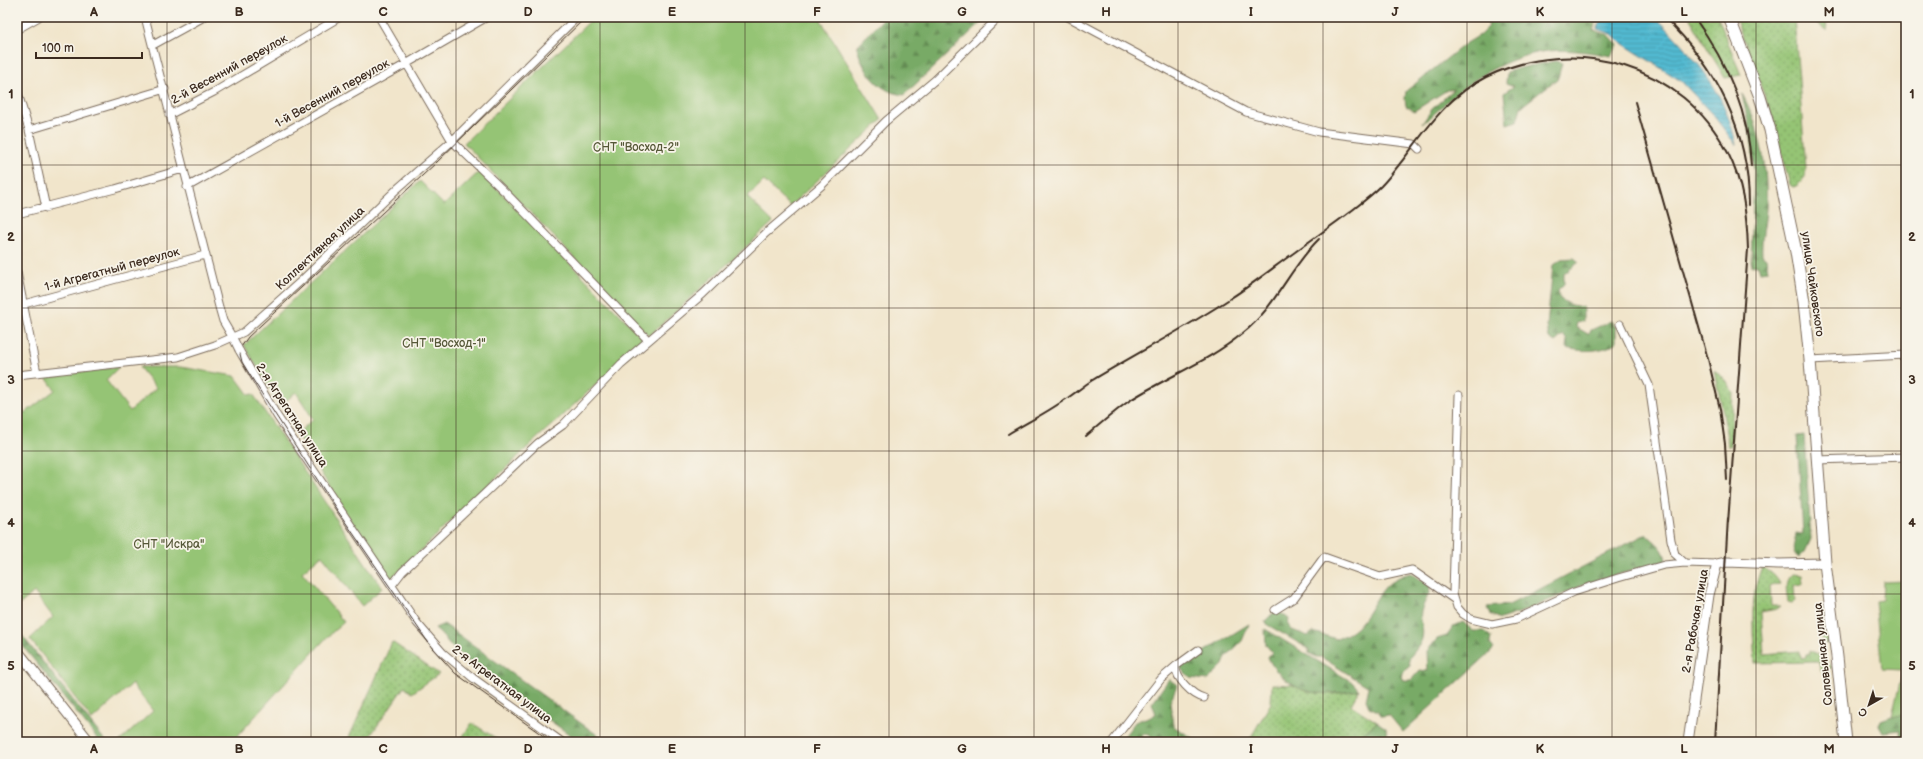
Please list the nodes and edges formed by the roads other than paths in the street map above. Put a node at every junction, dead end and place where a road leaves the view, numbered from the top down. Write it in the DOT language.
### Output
graph roads {
  1 [pos="38,17"];
  2 [pos="145,17"];
  3 [pos="204,17"];
  4 [pos="340,17"];
  5 [pos="380,17"];
  6 [pos="487,17"];
  7 [pos="577,17"];
  8 [pos="999,17"];
  9 [pos="1068,17"];
  10 [pos="1729,17"];
  11 [pos="17,29"];
  12 [pos="153,45"];
  13 [pos="406,64"];
  14 [pos="164,89"];
  15 [pos="17,90"];
  16 [pos="169,115"];
  17 [pos="29,130"];
  18 [pos="452,141"];
  19 [pos="1419,149"];
  20 [pos="183,169"];
  21 [pos="187,187"];
  22 [pos="46,208"];
  23 [pos="17,214"];
  24 [pos="205,255"];
  25 [pos="17,272"];
  26 [pos="21,301"];
  27 [pos="1620,324"];
  28 [pos="233,339"];
  29 [pos="648,340"];
  30 [pos="1906,354"];
  31 [pos="1810,360"];
  32 [pos="37,373"];
  33 [pos="17,375"];
  34 [pos="1459,395"];
  35 [pos="1906,457"];
  36 [pos="1817,460"];
  37 [pos="1685,563"];
  38 [pos="1825,563"];
  39 [pos="1717,564"];
  40 [pos="392,585"];
  41 [pos="1455,600"];
  42 [pos="1275,610"];
  43 [pos="17,650"];
  44 [pos="1198,650"];
  45 [pos="1176,666"];
  46 [pos="1204,698"];
  47 [pos="90,742"];
  48 [pos="562,742"];
  49 [pos="1112,742"];
  50 [pos="1688,742"];
  51 [pos="1846,742"];
  1 -- 11 [label="street"];
  2 -- 12 [label="street, 2-я Агрегатная улица"];
  3 -- 12 [label="street"];
  4 -- 16 [label="street, 2-й Весенний переулок"];
  5 -- 13 [label="street"];
  6 -- 13 [label="street, 1-й Весенний переулок"];
  7 -- 18 [label="street, Коллективная улица"];
  8 -- 29 [label="street"];
  9 -- 19 [label="street"];
  10 -- 31 [label="main road, улица Чайковского"];
  12 -- 14 [label="street, 2-я Агрегатная улица"];
  13 -- 18 [label="street"];
  13 -- 21 [label="street, 1-й Весенний переулок"];
  14 -- 16 [label="street, 2-я Агрегатная улица"];
  14 -- 17 [label="street"];
  15 -- 17 [label="street"];
  16 -- 20 [label="street, 2-я Агрегатная улица"];
  17 -- 22 [label="street"];
  18 -- 28 [label="street, Коллективная улица"];
  18 -- 29 [label="street"];
  20 -- 21 [label="street, 2-я Агрегатная улица"];
  20 -- 22 [label="street"];
  21 -- 24 [label="street, 2-я Агрегатная улица"];
  22 -- 23 [label="street"];
  24 -- 26 [label="street, 1-й Агрегатный переулок"];
  24 -- 28 [label="street, 2-я Агрегатная улица"];
  25 -- 26 [label="street"];
  26 -- 32 [label="street"];
  27 -- 37 [label="street"];
  28 -- 32 [label="street, Коллективная улица"];
  28 -- 40 [label="street, 2-я Агрегатная улица, bridge"];
  29 -- 40 [label="street"];
  30 -- 31 [label="street"];
  31 -- 36 [label="main road, улица Чайковского"];
  32 -- 33 [label="street, Коллективная улица"];
  34 -- 41 [label="street"];
  35 -- 36 [label="street"];
  36 -- 38 [label="main road, улица Чайковского"];
  37 -- 39 [label="street"];
  37 -- 41 [label="street"];
  38 -- 39 [label="main road, 2-я Рабочая улица"];
  38 -- 51 [label="main road, Соловьиная улица"];
  39 -- 50 [label="main road, 2-я Рабочая улица"];
  40 -- 48 [label="street, 2-я Агрегатная улица"];
  41 -- 42 [label="street"];
  43 -- 47 [label="main road"];
  44 -- 45 [label="street"];
  45 -- 46 [label="street"];
  45 -- 49 [label="street"];
}
